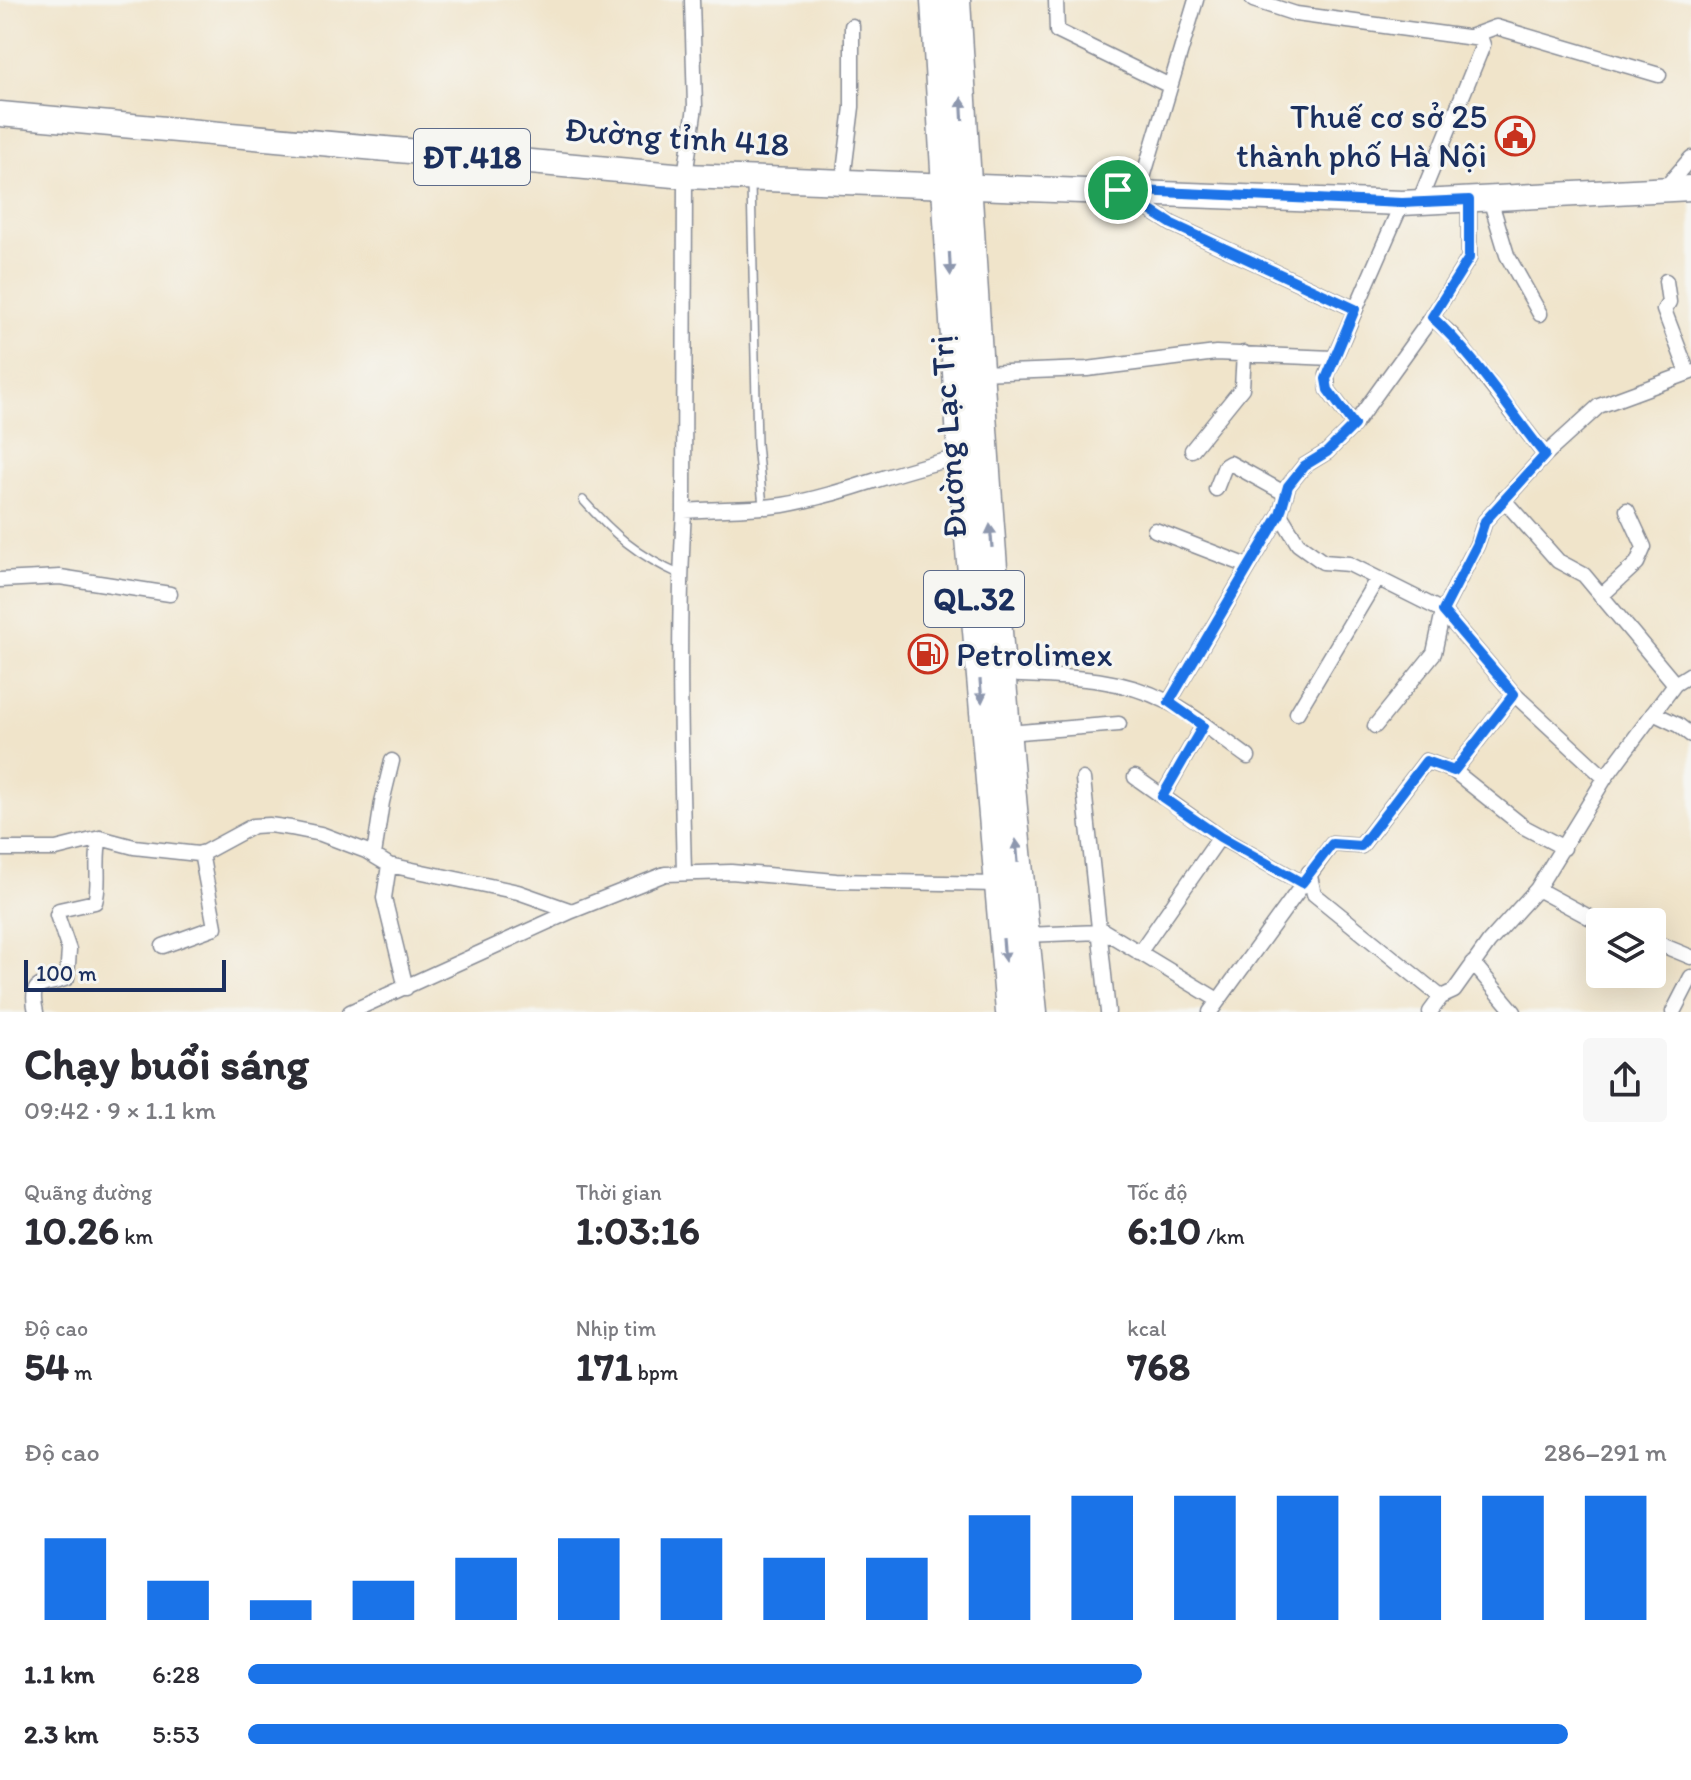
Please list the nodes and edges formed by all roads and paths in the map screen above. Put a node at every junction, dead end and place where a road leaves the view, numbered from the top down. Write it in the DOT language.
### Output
graph roads {
  1 [pos="692,0"];
  2 [pos="935,0"];
  3 [pos="956,0"];
  4 [pos="1056,0"];
  5 [pos="1196,0"];
  6 [pos="1253,0"];
  7 [pos="1320,0"];
  8 [pos="1321,17"];
  9 [pos="852,26"];
  10 [pos="1472,36"];
  11 [pos="1659,75"];
  12 [pos="1170,86"];
  13 [pos="0,114"];
  14 [pos="1691,158"];
  15 [pos="685,176"];
  16 [pos="751,178"];
  17 [pos="843,180"];
  18 [pos="956,186"];
  19 [pos="1691,188"];
  20 [pos="1664,189"];
  21 [pos="1129,191"];
  22 [pos="1479,199"];
  23 [pos="1410,202"];
  24 [pos="1666,281"];
  25 [pos="1355,309"];
  26 [pos="1540,314"];
  27 [pos="1432,317"];
  28 [pos="1244,353"];
  29 [pos="1333,358"];
  30 [pos="1689,372"];
  31 [pos="979,373"];
  32 [pos="1354,425"];
  33 [pos="1192,450"];
  34 [pos="1545,455"];
  35 [pos="962,457"];
  36 [pos="1216,489"];
  37 [pos="1286,494"];
  38 [pos="1503,499"];
  39 [pos="583,500"];
  40 [pos="763,506"];
  41 [pos="1627,510"];
  42 [pos="684,511"];
  43 [pos="1280,514"];
  44 [pos="1155,530"];
  45 [pos="1248,566"];
  46 [pos="681,575"];
  47 [pos="1377,579"];
  48 [pos="0,580"];
  49 [pos="170,594"];
  50 [pos="1601,596"];
  51 [pos="1443,611"];
  52 [pos="1002,674"];
  53 [pos="1691,674"];
  54 [pos="1675,684"];
  55 [pos="1514,694"];
  56 [pos="1169,702"];
  57 [pos="1297,713"];
  58 [pos="1653,713"];
  59 [pos="1119,724"];
  60 [pos="1203,726"];
  61 [pos="1375,726"];
  62 [pos="1007,733"];
  63 [pos="1691,735"];
  64 [pos="1248,757"];
  65 [pos="392,761"];
  66 [pos="1454,771"];
  67 [pos="1135,777"];
  68 [pos="1605,778"];
  69 [pos="1083,779"];
  70 [pos="1162,797"];
  71 [pos="1220,837"];
  72 [pos="100,838"];
  73 [pos="1564,848"];
  74 [pos="0,849"];
  75 [pos="201,853"];
  76 [pos="374,855"];
  77 [pos="389,865"];
  78 [pos="684,872"];
  79 [pos="1306,878"];
  80 [pos="997,884"];
  81 [pos="1537,889"];
  82 [pos="572,911"];
  83 [pos="1586,915"];
  84 [pos="1100,930"];
  85 [pos="1025,935"];
  86 [pos="163,946"];
  87 [pos="1666,947"];
  88 [pos="1139,953"];
  89 [pos="1691,957"];
  90 [pos="1473,963"];
  91 [pos="1691,977"];
  92 [pos="406,988"];
  93 [pos="1441,997"];
  94 [pos="1214,1006"];
  95 [pos="1674,1011"];
  96 [pos="36,1012"];
  97 [pos="350,1012"];
  98 [pos="1010,1012"];
  99 [pos="1033,1012"];
  100 [pos="1108,1012"];
  101 [pos="1430,1012"];
  102 [pos="1514,1012"];
  1 -- 15 [label="street"];
  2 -- 18 [label="highway, Đường Lạc Trị / QL.32"];
  18 -- 3 [label="highway, Đường Lạc Trị / QL.32, one-way"];
  4 -- 12 [label="street"];
  5 -- 12 [label="street"];
  6 -- 8 [label="street"];
  7 -- 8 [label="street"];
  8 -- 10 [label="street"];
  9 -- 17 [label="street"];
  10 -- 11 [label="street"];
  10 -- 23 [label="street"];
  12 -- 21 [label="street"];
  13 -- 15 [label="main road, Đường tỉnh 418 / ĐT.418"];
  14 -- 20 [label="street"];
  15 -- 16 [label="main road, Đường tỉnh 418 / ĐT.418"];
  15 -- 42 [label="street"];
  16 -- 17 [label="main road, Đường tỉnh 418 / ĐT.418"];
  16 -- 40 [label="lane"];
  17 -- 18 [label="main road, Đường tỉnh 418 / ĐT.418"];
  18 -- 21 [label="main road, ĐT.418"];
  18 -- 31 [label="highway, Đường Lạc Trị / QL.32"];
  18 -- 35 [label="highway, Đường Lạc Trị / QL.32, one-way"];
  19 -- 20 [label="main road, ĐT.418"];
  20 -- 22 [label="main road, ĐT.418"];
  21 -- 23 [label="main road, ĐT.418"];
  21 -- 25 [label="street"];
  22 -- 23 [label="main road, ĐT.418"];
  22 -- 26 [label="street"];
  22 -- 27 [label="street"];
  23 -- 25 [label="street"];
  24 -- 30 [label="street"];
  25 -- 29 [label="street"];
  27 -- 32 [label="street"];
  27 -- 34 [label="street"];
  28 -- 29 [label="street"];
  28 -- 31 [label="street"];
  28 -- 33 [label="street"];
  29 -- 32 [label="street"];
  30 -- 34 [label="street"];
  52 -- 31 [label="highway, Đường Lạc Trị / QL.32, one-way"];
  32 -- 37 [label="street"];
  34 -- 38 [label="street"];
  35 -- 40 [label="street"];
  35 -- 80 [label="highway, Đường Lạc Trị / QL.32, one-way"];
  36 -- 37 [label="street"];
  37 -- 43 [label="street"];
  38 -- 50 [label="street"];
  38 -- 51 [label="street"];
  39 -- 46 [label="lane"];
  40 -- 42 [label="street"];
  41 -- 50 [label="street"];
  42 -- 46 [label="street"];
  43 -- 45 [label="street"];
  43 -- 47 [label="street"];
  44 -- 45 [label="street"];
  45 -- 56 [label="street"];
  46 -- 78 [label="street"];
  47 -- 51 [label="street"];
  47 -- 57 [label="street"];
  48 -- 49 [label="street"];
  50 -- 54 [label="street"];
  51 -- 55 [label="street"];
  51 -- 61 [label="street"];
  52 -- 56 [label="street"];
  52 -- 62 [label="highway, Đường Lạc Trị / QL.32"];
  53 -- 54 [label="street"];
  54 -- 58 [label="street"];
  55 -- 66 [label="street"];
  55 -- 68 [label="street"];
  56 -- 60 [label="street"];
  58 -- 63 [label="street"];
  58 -- 68 [label="street"];
  59 -- 62 [label="street"];
  60 -- 64 [label="street"];
  60 -- 70 [label="street"];
  85 -- 62 [label="highway, Đường Lạc Trị / QL.32, one-way"];
  65 -- 76 [label="street"];
  66 -- 73 [label="street"];
  66 -- 79 [label="street"];
  67 -- 70 [label="street"];
  68 -- 73 [label="street"];
  69 -- 84 [label="street"];
  70 -- 71 [label="street"];
  71 -- 79 [label="street"];
  71 -- 88 [label="street"];
  72 -- 74 [label="street"];
  72 -- 75 [label="street"];
  72 -- 96 [label="street"];
  73 -- 81 [label="street"];
  75 -- 76 [label="street"];
  75 -- 86 [label="street"];
  76 -- 77 [label="street"];
  77 -- 82 [label="street"];
  77 -- 92 [label="street"];
  78 -- 80 [label="street"];
  78 -- 82 [label="street"];
  79 -- 93 [label="street"];
  79 -- 94 [label="street"];
  80 -- 98 [label="highway, Đường Lạc Trị / QL.32, one-way"];
  81 -- 83 [label="street"];
  81 -- 90 [label="street"];
  82 -- 92 [label="street"];
  84 -- 85 [label="street"];
  84 -- 88 [label="street"];
  84 -- 100 [label="street"];
  85 -- 99 [label="highway, Đường Lạc Trị / QL.32"];
  87 -- 89 [label="street"];
  88 -- 94 [label="street"];
  90 -- 93 [label="street"];
  90 -- 102 [label="street"];
  91 -- 95 [label="street"];
  92 -- 97 [label="street"];
  93 -- 101 [label="street"];
}
